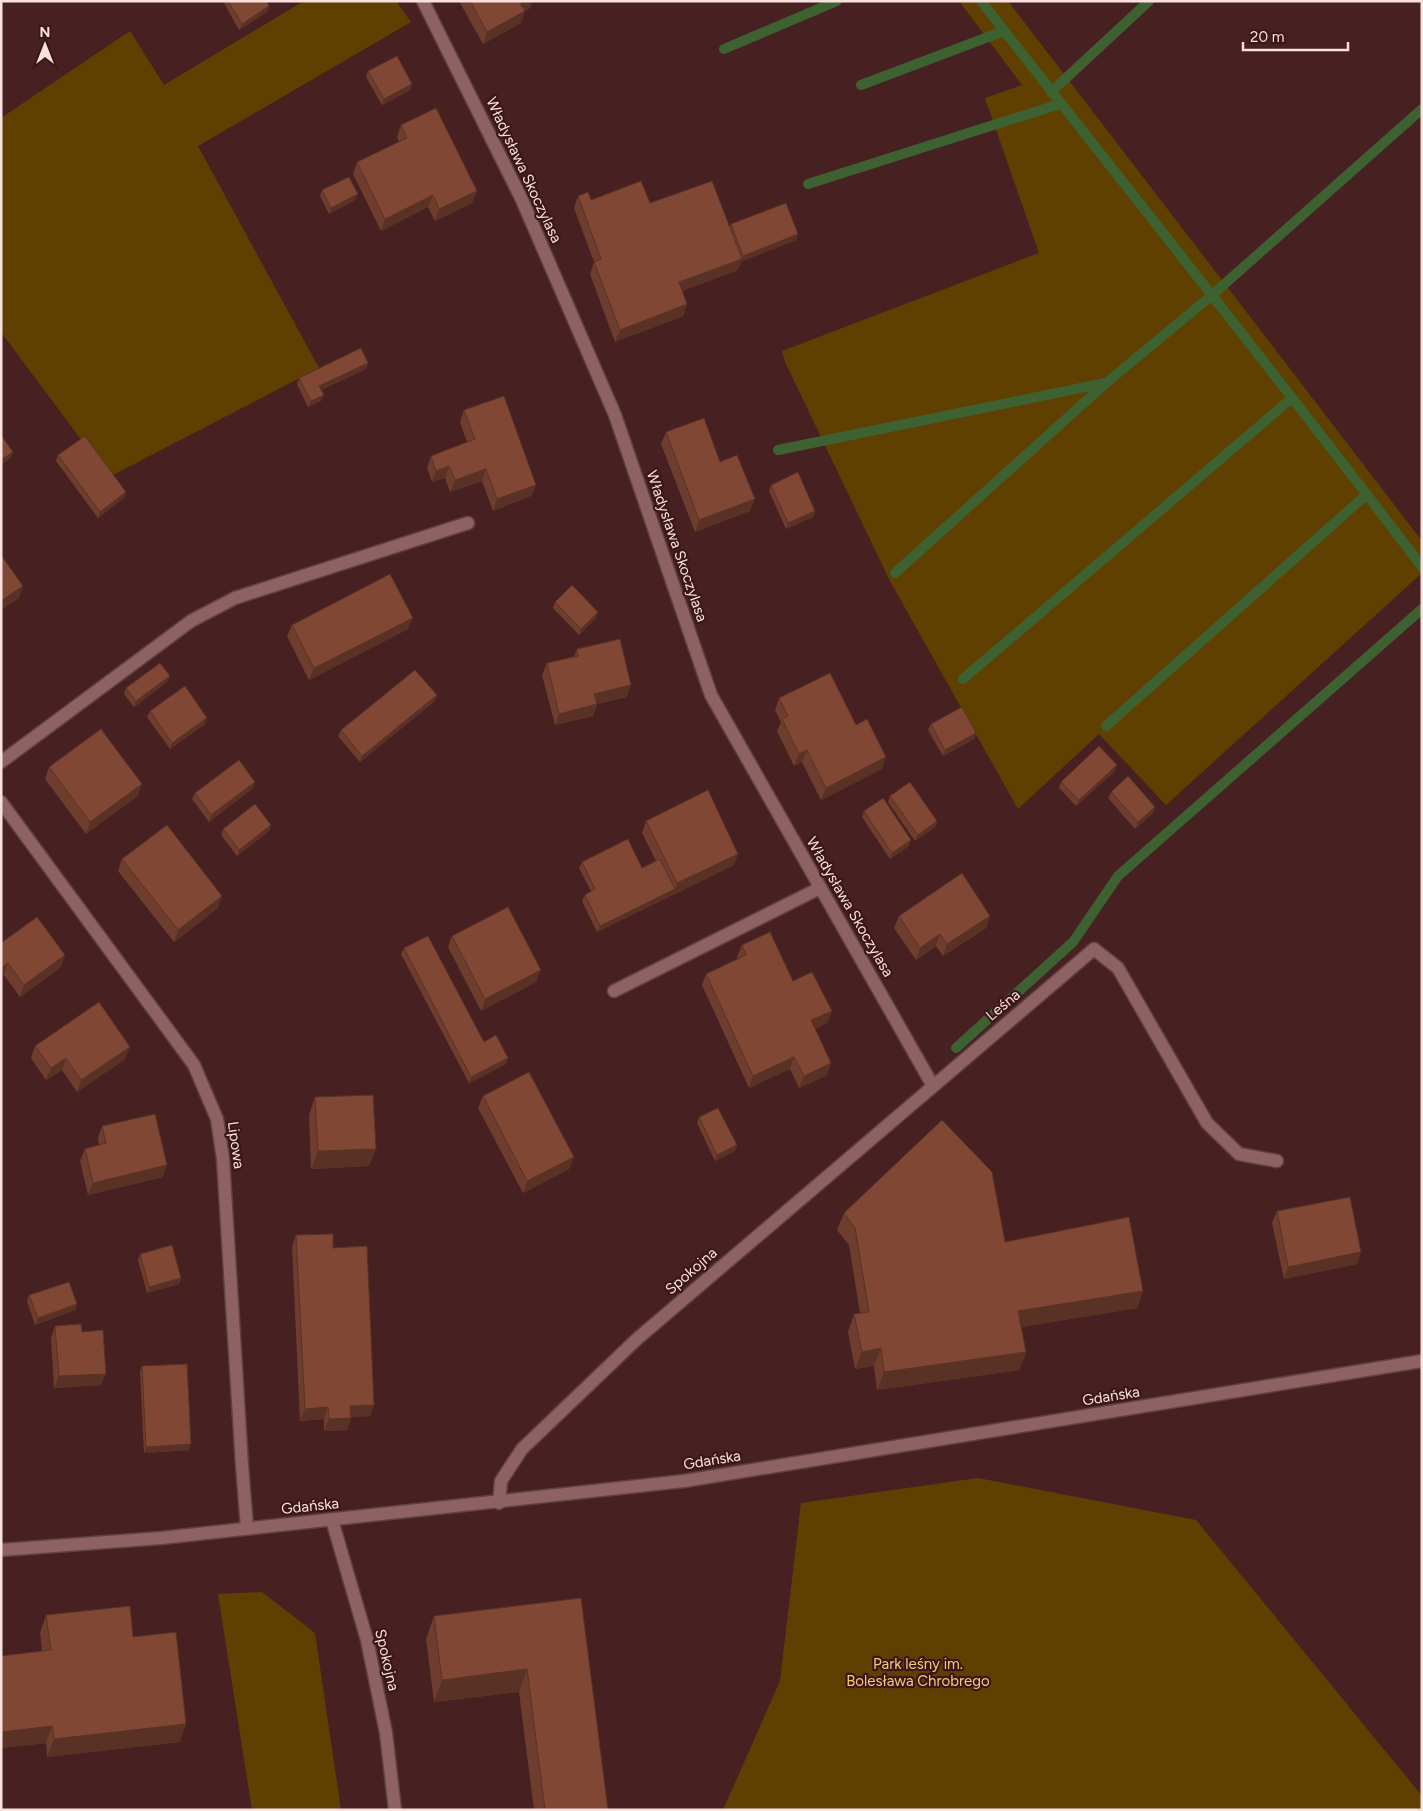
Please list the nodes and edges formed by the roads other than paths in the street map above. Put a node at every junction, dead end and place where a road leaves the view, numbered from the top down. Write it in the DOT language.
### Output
graph roads {
  1 [pos="422,1"];
  2 [pos="468,523"];
  3 [pos="1,762"];
  4 [pos="1,802"];
  5 [pos="820,888"];
  6 [pos="614,991"];
  7 [pos="933,1086"];
  8 [pos="1277,1161"];
  9 [pos="1422,1361"];
  10 [pos="499,1503"];
  11 [pos="332,1520"];
  12 [pos="247,1528"];
  13 [pos="1,1550"];
  14 [pos="394,1810"];
  1 -- 5 [label="street, Władysława Skoczylasa"];
  2 -- 3 [label="street"];
  4 -- 12 [label="street, Lipowa"];
  5 -- 6 [label="street"];
  5 -- 7 [label="street, Władysława Skoczylasa"];
  7 -- 8 [label="street, Leśna"];
  7 -- 10 [label="street, Spokojna"];
  9 -- 10 [label="street, Gdańska"];
  10 -- 11 [label="street, Gdańska"];
  11 -- 12 [label="street, Gdańska"];
  11 -- 14 [label="street, Spokojna"];
  12 -- 13 [label="street, Gdańska"];
}
